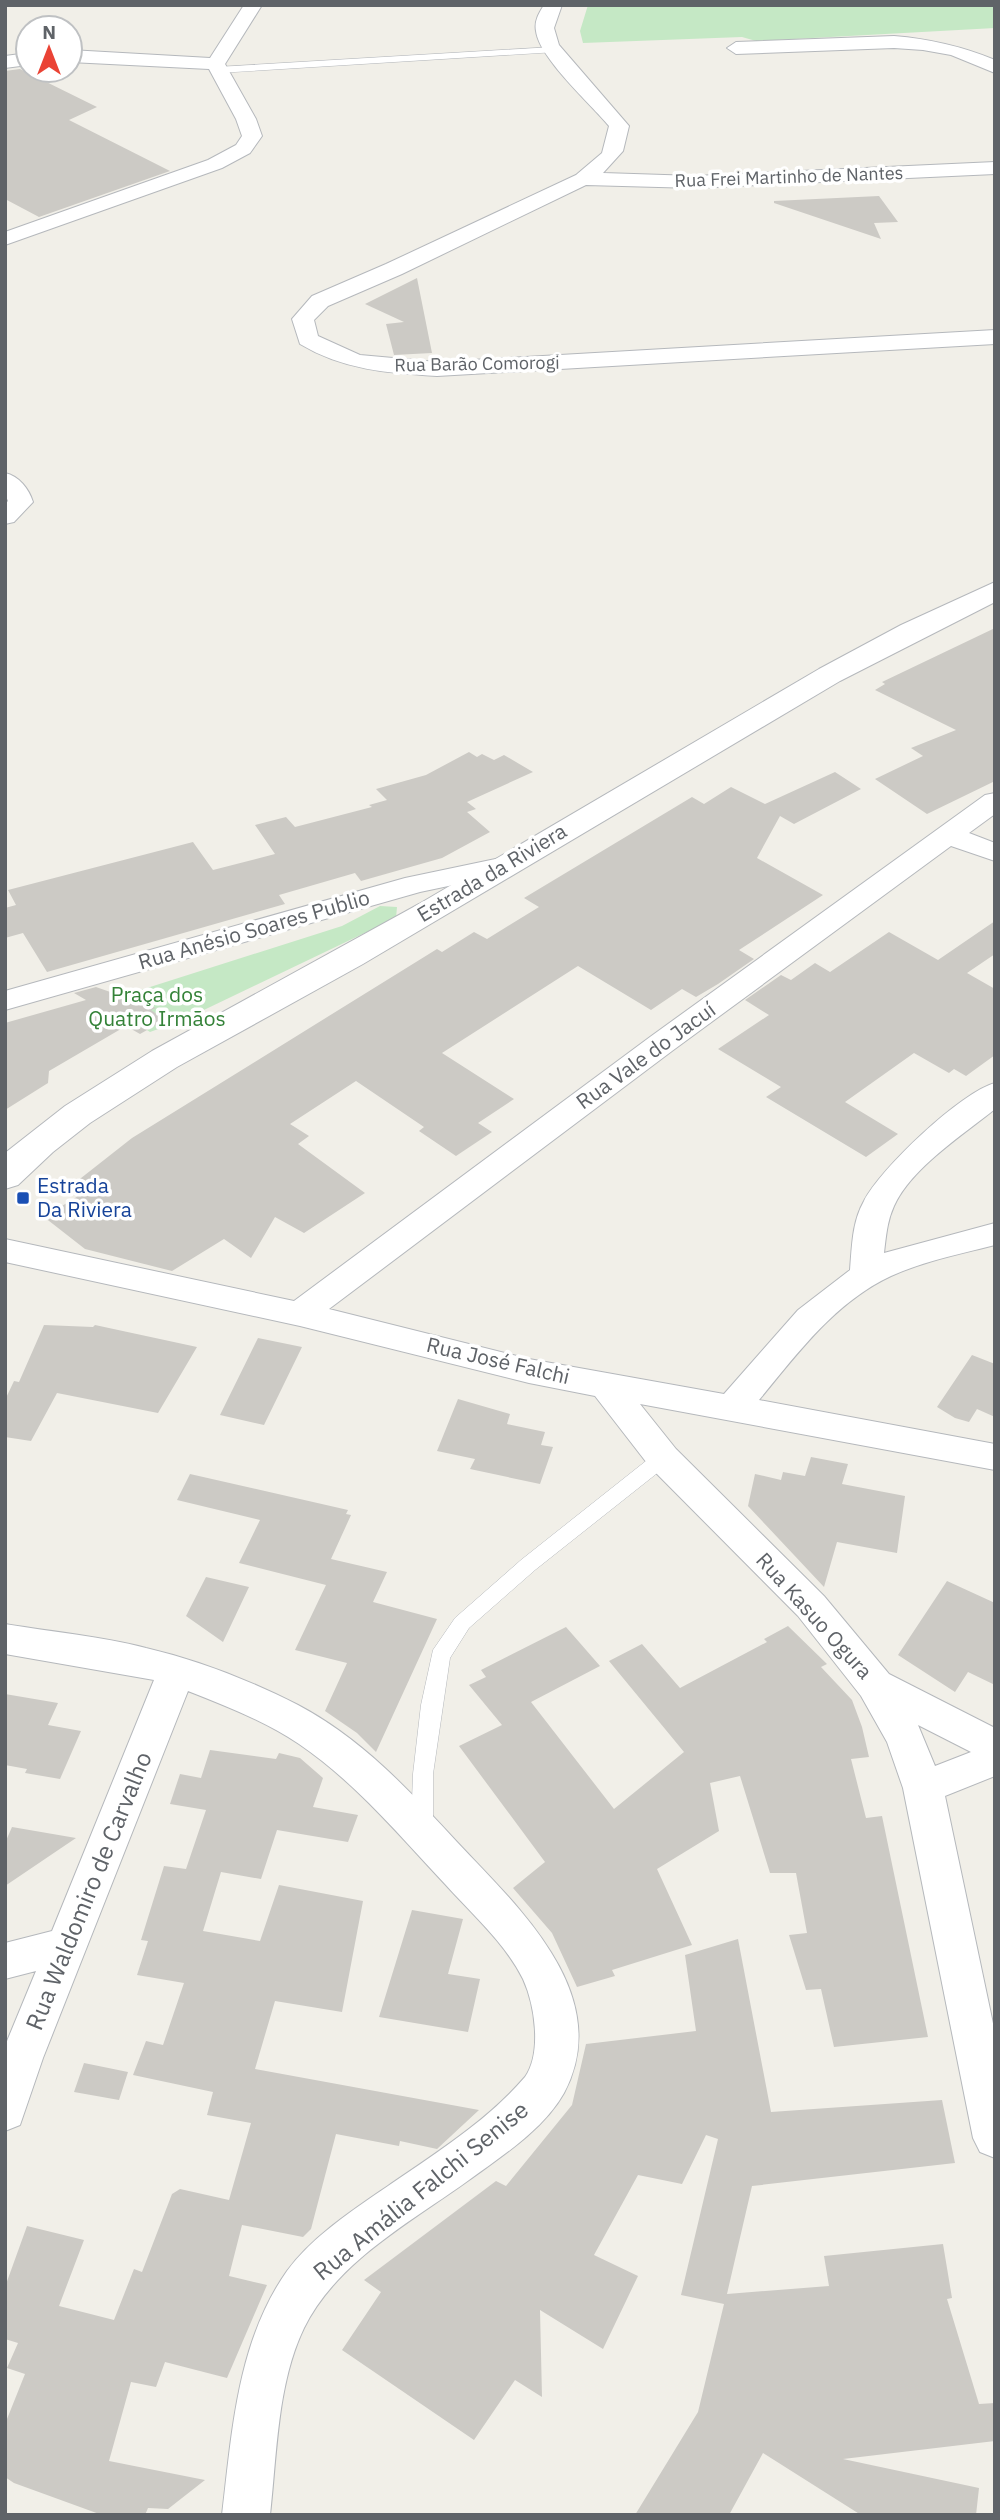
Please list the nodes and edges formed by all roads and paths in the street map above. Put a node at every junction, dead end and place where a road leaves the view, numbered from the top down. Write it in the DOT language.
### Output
graph roads {
  1 [pos="253,5"];
  2 [pos="552,5"];
  3 [pos="736,48"];
  4 [pos="553,50"];
  5 [pos="84,57"];
  6 [pos="217,67"];
  7 [pos="995,67"];
  8 [pos="995,168"];
  9 [pos="583,180"];
  10 [pos="5,239"];
  11 [pos="995,337"];
  12 [pos="7,481"];
  13 [pos="5,517"];
  14 [pos="995,591"];
  15 [pos="995,801"];
  16 [pos="948,835"];
  17 [pos="995,853"];
  18 [pos="505,866"];
  19 [pos="5,1001"];
  20 [pos="995,1093"];
  21 [pos="18,1154"];
  22 [pos="5,1176"];
  23 [pos="995,1234"];
  24 [pos="5,1250"];
  25 [pos="866,1274"];
  26 [pos="300,1314"];
  27 [pos="605,1384"];
  28 [pos="732,1408"];
  29 [pos="995,1457"];
  30 [pos="663,1458"];
  31 [pos="5,1639"];
  32 [pos="176,1673"];
  33 [pos="875,1685"];
  34 [pos="995,1746"];
  35 [pos="995,1759"];
  36 [pos="923,1788"];
  37 [pos="422,1832"];
  38 [pos="68,1945"];
  39 [pos="5,1961"];
  40 [pos="5,2111"];
  41 [pos="995,2138"];
  42 [pos="246,2515"];
  1 -- 6 [label="street"];
  2 -- 4 [label="street, Rua Barão Comorogi"];
  3 -- 7 [label="street"];
  4 -- 6 [label="lane"];
  4 -- 9 [label="street, Rua Barão Comorogi"];
  5 -- 6 [label="street"];
  6 -- 10 [label="street"];
  8 -- 9 [label="street, Rua Frei Martinho de Nantes"];
  9 -- 11 [label="street, Rua Barão Comorogi"];
  12 -- 13 [label="street"];
  14 -- 18 [label="street, Estrada da Riviera"];
  15 -- 16 [label="street, Rua Vale do Jacuí"];
  16 -- 17 [label="street"];
  16 -- 26 [label="street, Rua Vale do Jacuí"];
  18 -- 19 [label="street, Rua Anésio Soares Publio"];
  18 -- 21 [label="street, Estrada da Riviera"];
  20 -- 25 [label="street"];
  21 -- 22 [label="street, Estrada da Riviera"];
  23 -- 25 [label="street"];
  24 -- 26 [label="street, Rua José Falchi"];
  25 -- 28 [label="street"];
  26 -- 27 [label="street, Rua José Falchi"];
  27 -- 28 [label="street, Rua José Falchi"];
  27 -- 30 [label="street, Rua Kasuo Ogura"];
  28 -- 29 [label="street, Rua José Falchi"];
  30 -- 33 [label="street, Rua Kasuo Ogura"];
  30 -- 37 [label="lane"];
  31 -- 32 [label="street, Rua Amália Falchi Senise"];
  32 -- 37 [label="street, Rua Amália Falchi Senise"];
  32 -- 38 [label="street, Rua Waldomiro de Carvalho"];
  33 -- 34 [label="street"];
  33 -- 36 [label="street, Rua Kasuo Ogura"];
  35 -- 36 [label="street"];
  36 -- 41 [label="street, Rua Kasuo Ogura"];
  37 -- 42 [label="street, Rua Amália Falchi Senise"];
  38 -- 39 [label="street"];
  38 -- 40 [label="street, Rua Waldomiro de Carvalho"];
}
